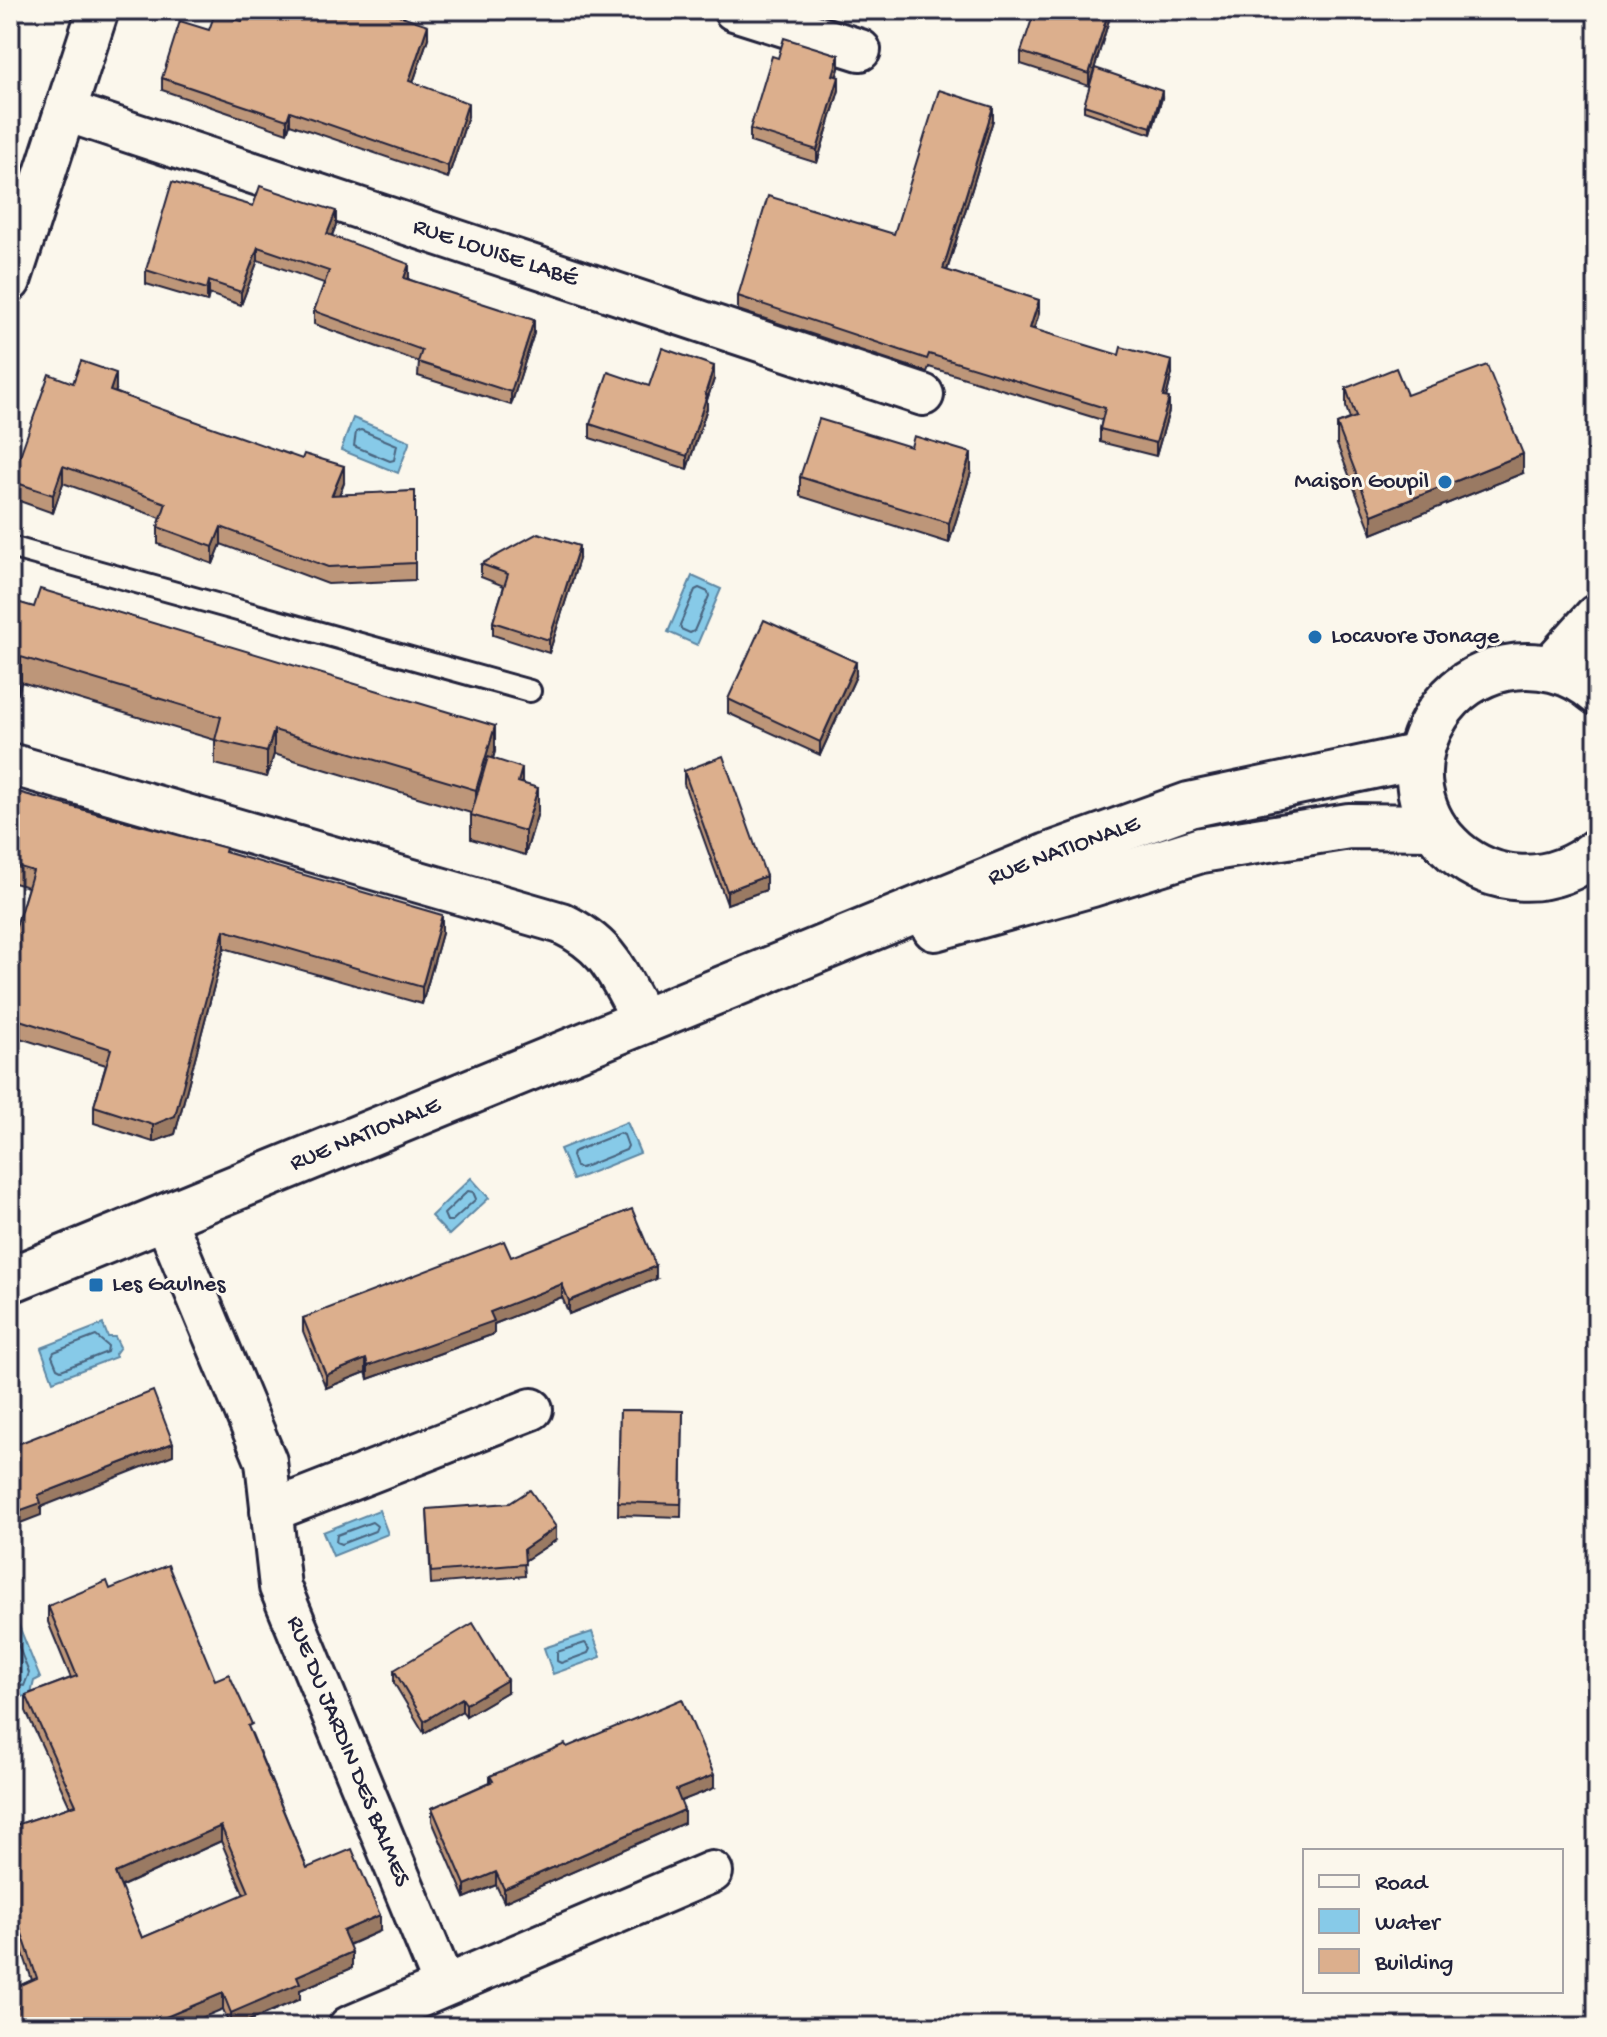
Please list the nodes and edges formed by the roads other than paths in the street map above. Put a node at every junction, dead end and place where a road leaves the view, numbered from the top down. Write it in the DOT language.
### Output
graph roads {
  1 [pos="98,10"];
  2 [pos="734,10"];
  3 [pos="860,50"];
  4 [pos="66,111"];
  5 [pos="10,281"];
  6 [pos="923,395"];
  7 [pos="10,547"];
  8 [pos="1597,617"];
  9 [pos="1551,668"];
  10 [pos="530,691"];
  11 [pos="1597,692"];
  12 [pos="1420,756"];
  13 [pos="10,764"];
  14 [pos="1434,827"];
  15 [pos="1597,851"];
  16 [pos="720,988"];
  17 [pos="643,1020"];
  18 [pos="164,1216"];
  19 [pos="10,1280"];
  20 [pos="532,1409"];
  21 [pos="271,1511"];
  22 [pos="712,1872"];
  23 [pos="444,1985"];
  24 [pos="349,2027"];
  1 -- 4 [label="street"];
  2 -- 3 [label="street"];
  4 -- 5 [label="street"];
  4 -- 6 [label="street, RUE LOUISE LABÉ"];
  7 -- 10 [label="lane"];
  8 -- 9 [label="main road"];
  9 -- 11 [label="main road"];
  9 -- 12 [label="main road"];
  12 -- 14 [label="main road"];
  12 -- 16 [label="main road, RUE NATIONALE"];
  13 -- 17 [label="street"];
  14 -- 15 [label="main road"];
  14 -- 16 [label="main road, RUE NATIONALE"];
  16 -- 17 [label="main road, RUE NATIONALE"];
  17 -- 18 [label="main road, RUE NATIONALE"];
  18 -- 19 [label="main road, RUE NATIONALE"];
  18 -- 21 [label="street, RUE DU JARDIN DES BALMES"];
  20 -- 21 [label="street"];
  21 -- 23 [label="street, RUE DU JARDIN DES BALMES"];
  22 -- 23 [label="street"];
  23 -- 24 [label="street"];
}
